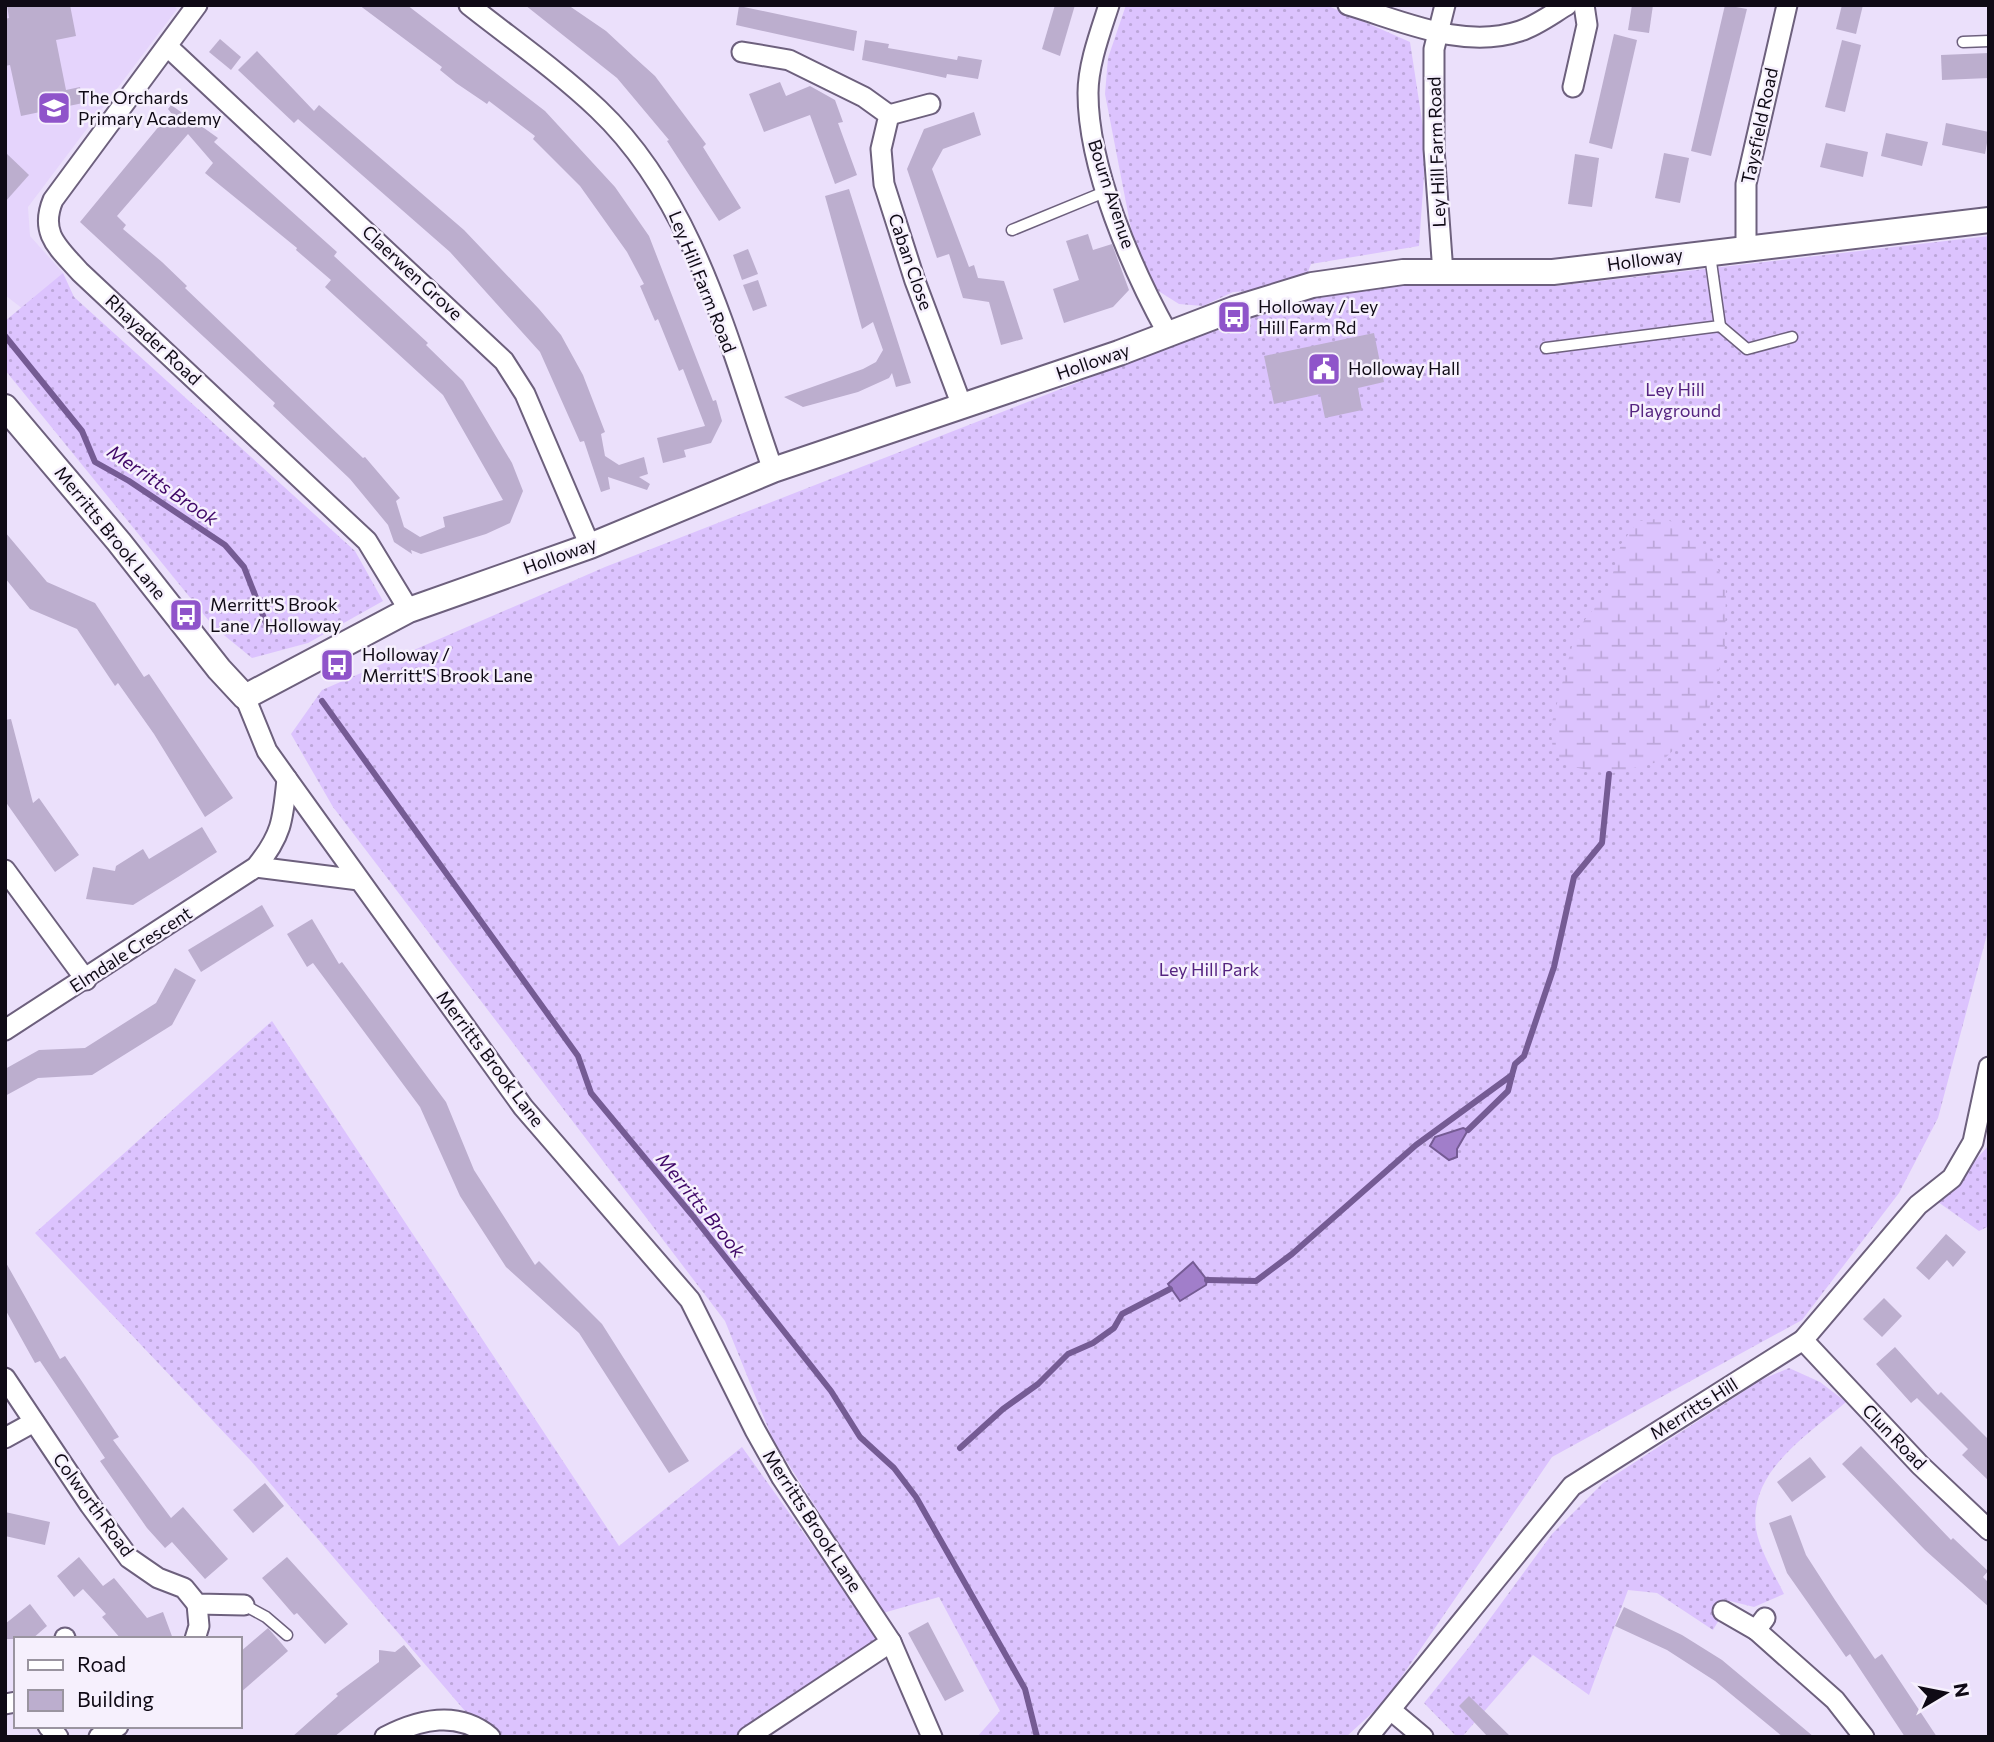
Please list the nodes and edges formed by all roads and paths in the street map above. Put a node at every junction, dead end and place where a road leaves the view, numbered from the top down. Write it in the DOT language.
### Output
graph roads {
  1 [pos="197,5"];
  2 [pos="469,5"];
  3 [pos="1109,5"];
  4 [pos="1348,5"];
  5 [pos="1445,5"];
  6 [pos="1567,5"];
  7 [pos="1584,5"];
  8 [pos="1787,5"];
  9 [pos="1438,32"];
  10 [pos="1989,41"];
  11 [pos="1964,42"];
  12 [pos="168,47"];
  13 [pos="742,52"];
  14 [pos="1573,87"];
  15 [pos="930,104"];
  16 [pos="889,115"];
  17 [pos="1108,191"];
  18 [pos="1989,220"];
  19 [pos="1012,230"];
  20 [pos="1746,248"];
  21 [pos="1710,251"];
  22 [pos="1443,273"];
  23 [pos="1720,326"];
  24 [pos="1168,334"];
  25 [pos="1792,337"];
  26 [pos="1546,348"];
  27 [pos="962,406"];
  28 [pos="5,407"];
  29 [pos="773,470"];
  30 [pos="590,546"];
  31 [pos="410,610"];
  32 [pos="245,697"];
  33 [pos="287,779"];
  34 [pos="256,867"];
  35 [pos="5,870"];
  36 [pos="359,880"];
  37 [pos="86,980"];
  38 [pos="5,1030"];
  39 [pos="1989,1067"];
  40 [pos="1803,1340"];
  41 [pos="5,1378"];
  42 [pos="34,1422"];
  43 [pos="5,1438"];
  44 [pos="1989,1530"];
  45 [pos="197,1604"];
  46 [pos="244,1605"];
  47 [pos="1723,1611"];
  48 [pos="287,1635"];
  49 [pos="195,1637"];
  50 [pos="891,1642"];
  51 [pos="1392,1711"];
  52 [pos="115,1728"];
  53 [pos="99,1737"];
  54 [pos="384,1737"];
  55 [pos="490,1737"];
  56 [pos="748,1737"];
  57 [pos="932,1737"];
  58 [pos="1368,1737"];
  59 [pos="1423,1737"];
  60 [pos="1864,1737"];
  1 -- 12 [label="street, Rhayader Road"];
  2 -- 29 [label="street, Ley Hill Farm Road"];
  3 -- 17 [label="street, Bourn Avenue"];
  4 -- 9 [label="street"];
  5 -- 9 [label="street, Ley Hill Farm Road"];
  6 -- 9 [label="street"];
  7 -- 14 [label="street"];
  8 -- 20 [label="street, Taysfield Road"];
  9 -- 22 [label="street, Ley Hill Farm Road"];
  10 -- 11 [label="lane"];
  12 -- 30 [label="street, Claerwen Grove"];
  12 -- 31 [label="street, Rhayader Road"];
  13 -- 16 [label="street"];
  15 -- 16 [label="street"];
  16 -- 27 [label="street, Caban Close"];
  17 -- 19 [label="lane"];
  17 -- 24 [label="street, Bourn Avenue"];
  18 -- 20 [label="street, Holloway"];
  20 -- 21 [label="street, Holloway"];
  21 -- 22 [label="street, Holloway"];
  21 -- 23 [label="lane"];
  22 -- 24 [label="street, Holloway"];
  23 -- 25 [label="lane"];
  23 -- 26 [label="lane"];
  24 -- 27 [label="street, Holloway"];
  27 -- 29 [label="street, Holloway"];
  28 -- 32 [label="street, Merritts Brook Lane"];
  29 -- 30 [label="street, Holloway"];
  30 -- 31 [label="street, Holloway"];
  31 -- 32 [label="street, Holloway"];
  32 -- 33 [label="street, Merritts Brook Lane"];
  33 -- 34 [label="street, Elmdale Crescent"];
  33 -- 36 [label="street, Merritts Brook Lane"];
  34 -- 36 [label="street"];
  34 -- 37 [label="street, Elmdale Crescent"];
  35 -- 37 [label="street"];
  36 -- 50 [label="street, Merritts Brook Lane"];
  37 -- 38 [label="street, Elmdale Crescent"];
  39 -- 40 [label="street, Merritts Hill"];
  40 -- 44 [label="street, Clun Road"];
  40 -- 51 [label="street, Merritts Hill"];
  41 -- 42 [label="street, Colworth Road"];
  42 -- 43 [label="street"];
  42 -- 45 [label="street, Colworth Road"];
  45 -- 46 [label="street"];
  45 -- 49 [label="street"];
  46 -- 48 [label="lane"];
  47 -- 60 [label="street"];
  50 -- 56 [label="street"];
  50 -- 57 [label="street, Merritts Brook Lane"];
  51 -- 58 [label="street, Merritts Hill"];
  51 -- 59 [label="street"];
  52 -- 53 [label="street"];
  54 -- 55 [label="street"];
}
